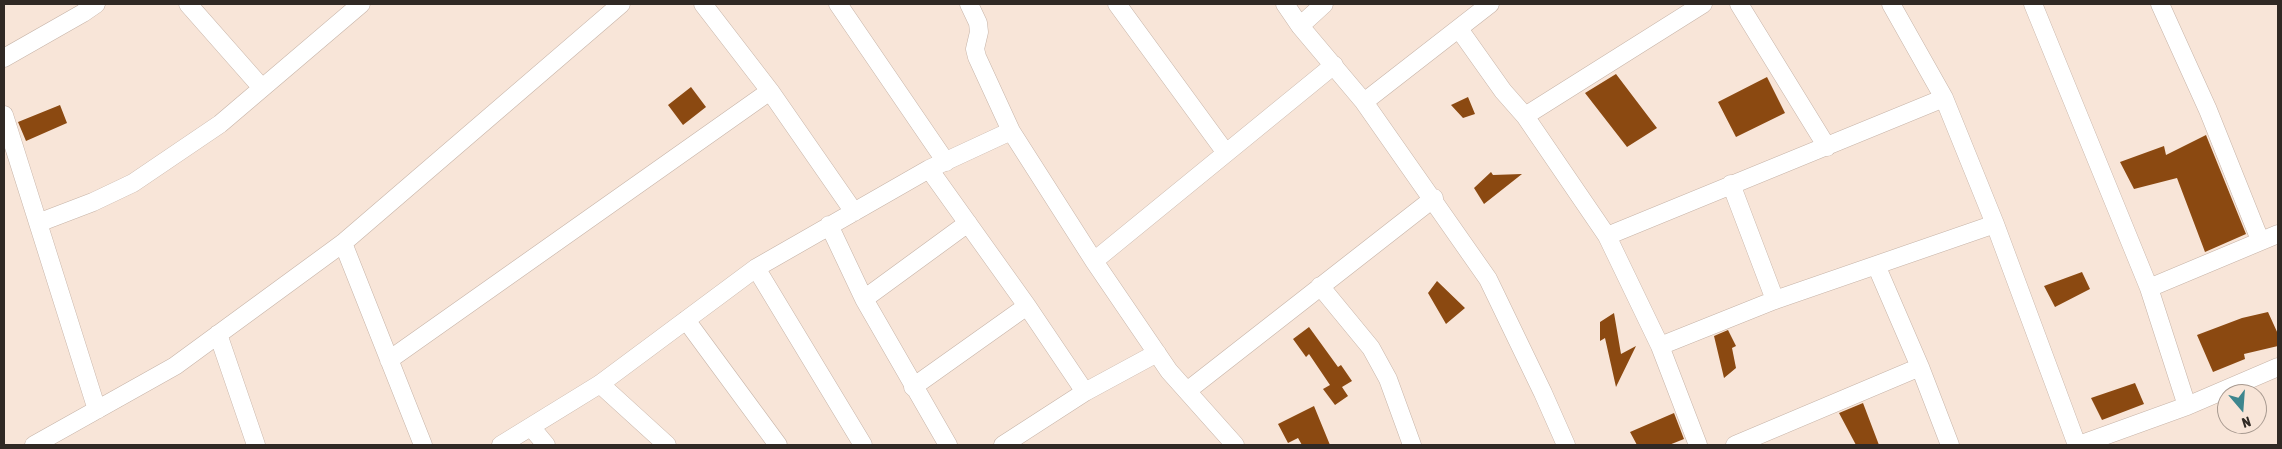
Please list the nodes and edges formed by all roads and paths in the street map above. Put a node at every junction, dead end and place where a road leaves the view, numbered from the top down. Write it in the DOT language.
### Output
graph roads {
  1 [pos="96,4"];
  2 [pos="188,4"];
  3 [pos="361,4"];
  4 [pos="621,4"];
  5 [pos="703,4"];
  6 [pos="838,4"];
  7 [pos="969,4"];
  8 [pos="1117,4"];
  9 [pos="1285,4"];
  10 [pos="1324,4"];
  11 [pos="1490,4"];
  12 [pos="1703,4"];
  13 [pos="1739,4"];
  14 [pos="1890,4"];
  15 [pos="2033,4"];
  16 [pos="2160,4"];
  17 [pos="1300,26"];
  18 [pos="1458,29"];
  19 [pos="4,58"];
  20 [pos="1334,65"];
  21 [pos="262,88"];
  22 [pos="770,91"];
  23 [pos="1944,98"];
  24 [pos="1364,102"];
  25 [pos="4,115"];
  26 [pos="1525,116"];
  27 [pos="1011,131"];
  28 [pos="1827,147"];
  29 [pos="1226,153"];
  30 [pos="946,162"];
  31 [pos="929,169"];
  32 [pos="1731,184"];
  33 [pos="1434,198"];
  34 [pos="854,212"];
  35 [pos="38,223"];
  36 [pos="968,223"];
  37 [pos="1995,224"];
  38 [pos="829,225"];
  39 [pos="2278,234"];
  40 [pos="1607,236"];
  41 [pos="2260,240"];
  42 [pos="343,243"];
  43 [pos="1094,261"];
  44 [pos="1876,265"];
  45 [pos="756,268"];
  46 [pos="1320,286"];
  47 [pos="2149,288"];
  48 [pos="864,299"];
  49 [pos="1775,300"];
  50 [pos="1027,306"];
  51 [pos="686,320"];
  52 [pos="218,334"];
  53 [pos="1660,346"];
  54 [pos="1157,353"];
  55 [pos="389,360"];
  56 [pos="1920,366"];
  57 [pos="2278,367"];
  58 [pos="600,384"];
  59 [pos="913,387"];
  60 [pos="1187,391"];
  61 [pos="1085,392"];
  62 [pos="2187,406"];
  63 [pos="97,410"];
  64 [pos="531,426"];
  65 [pos="34,445"];
  66 [pos="256,445"];
  67 [pos="423,445"];
  68 [pos="502,445"];
  69 [pos="546,445"];
  70 [pos="667,445"];
  71 [pos="778,445"];
  72 [pos="863,445"];
  73 [pos="948,445"];
  74 [pos="1003,445"];
  75 [pos="1235,445"];
  76 [pos="1412,445"];
  77 [pos="1566,445"];
  78 [pos="1698,445"];
  79 [pos="1735,445"];
  80 [pos="1950,445"];
  81 [pos="2078,445"];
  1 -- 19 [label="street"];
  2 -- 21 [label="street"];
  3 -- 21 [label="street"];
  4 -- 42 [label="street"];
  5 -- 22 [label="street"];
  6 -- 30 [label="street"];
  7 -- 27 [label="street"];
  8 -- 29 [label="street"];
  9 -- 17 [label="street"];
  10 -- 17 [label="street"];
  11 -- 18 [label="street"];
  12 -- 26 [label="street"];
  13 -- 28 [label="street"];
  14 -- 23 [label="street"];
  15 -- 47 [label="street"];
  16 -- 41 [label="street"];
  17 -- 20 [label="street"];
  18 -- 24 [label="street"];
  18 -- 26 [label="street"];
  20 -- 24 [label="street"];
  20 -- 29 [label="street"];
  21 -- 35 [label="street"];
  22 -- 34 [label="street"];
  22 -- 55 [label="street"];
  23 -- 28 [label="street"];
  23 -- 37 [label="street"];
  24 -- 33 [label="street"];
  25 -- 35 [label="street"];
  26 -- 40 [label="street"];
  27 -- 30 [label="street"];
  27 -- 43 [label="street"];
  28 -- 32 [label="street"];
  29 -- 43 [label="street"];
  30 -- 31 [label="street"];
  31 -- 34 [label="street"];
  31 -- 36 [label="street"];
  32 -- 40 [label="street"];
  32 -- 49 [label="street"];
  33 -- 46 [label="street"];
  33 -- 77 [label="street"];
  34 -- 38 [label="street"];
  35 -- 63 [label="street"];
  36 -- 48 [label="street"];
  36 -- 50 [label="street"];
  37 -- 44 [label="street"];
  37 -- 81 [label="street"];
  38 -- 45 [label="street"];
  38 -- 48 [label="street"];
  39 -- 41 [label="street"];
  40 -- 53 [label="street"];
  41 -- 47 [label="street"];
  42 -- 52 [label="street"];
  42 -- 55 [label="street"];
  43 -- 54 [label="street"];
  44 -- 49 [label="street"];
  44 -- 56 [label="street"];
  45 -- 51 [label="street"];
  45 -- 72 [label="street"];
  46 -- 60 [label="street"];
  46 -- 76 [label="street"];
  47 -- 62 [label="street"];
  48 -- 59 [label="street"];
  49 -- 53 [label="street"];
  50 -- 59 [label="street"];
  50 -- 61 [label="street"];
  51 -- 58 [label="street"];
  51 -- 71 [label="street"];
  52 -- 63 [label="street"];
  52 -- 66 [label="street"];
  53 -- 78 [label="street"];
  54 -- 60 [label="street"];
  54 -- 61 [label="street"];
  55 -- 67 [label="street"];
  56 -- 79 [label="street"];
  56 -- 80 [label="street"];
  57 -- 62 [label="street"];
  58 -- 64 [label="street"];
  58 -- 70 [label="street"];
  59 -- 73 [label="street"];
  60 -- 75 [label="street"];
  61 -- 74 [label="street"];
  62 -- 81 [label="street"];
  63 -- 65 [label="street"];
  64 -- 68 [label="street"];
  64 -- 69 [label="street"];
}
